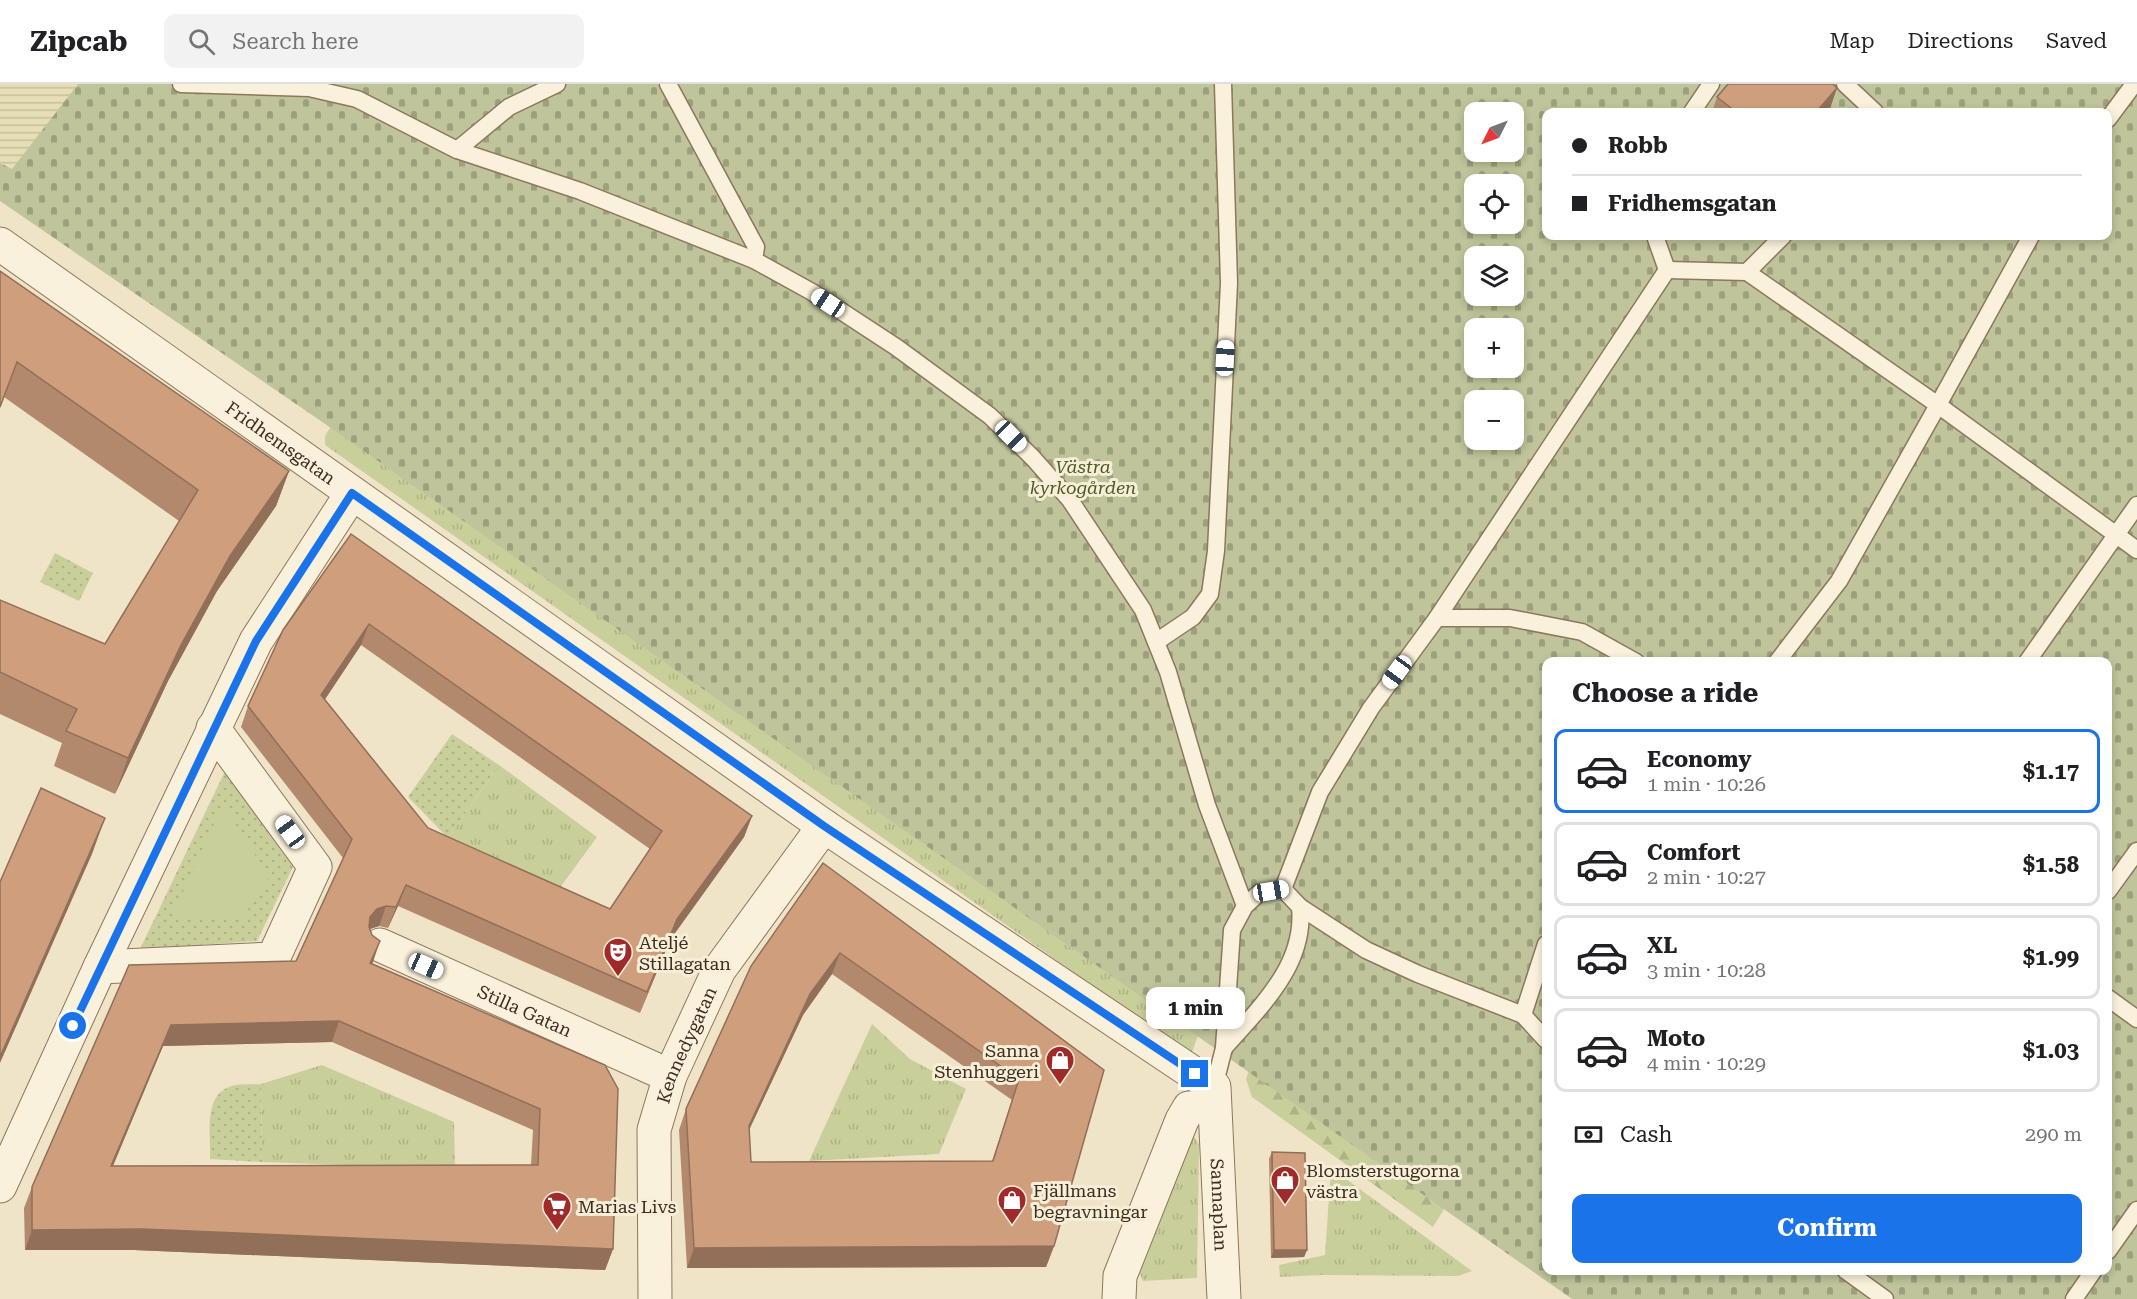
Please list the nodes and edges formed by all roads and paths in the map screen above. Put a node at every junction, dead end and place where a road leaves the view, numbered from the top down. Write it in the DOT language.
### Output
graph roads {
  1 [pos="181,84"];
  2 [pos="557,84"];
  3 [pos="668,84"];
  4 [pos="1223,84"];
  5 [pos="1711,84"];
  6 [pos="1845,84"];
  7 [pos="2134,84"];
  8 [pos="1695,108"];
  9 [pos="1871,108"];
  10 [pos="2112,113"];
  11 [pos="457,150"];
  12 [pos="1657,240"];
  13 [pos="1779,240"];
  14 [pos="2029,240"];
  15 [pos="0,244"];
  16 [pos="754,260"];
  17 [pos="1668,270"];
  18 [pos="1747,272"];
  19 [pos="1938,405"];
  20 [pos="352,493"];
  21 [pos="2137,505"];
  22 [pos="2116,535"];
  23 [pos="2137,550"];
  24 [pos="1437,618"];
  25 [pos="1156,642"];
  26 [pos="1627,657"];
  27 [pos="1781,657"];
  28 [pos="2031,657"];
  29 [pos="213,728"];
  30 [pos="824,826"];
  31 [pos="2137,851"];
  32 [pos="2112,885"];
  33 [pos="1282,889"];
  34 [pos="1245,906"];
  35 [pos="1300,907"];
  36 [pos="380,945"];
  37 [pos="1542,956"];
  38 [pos="100,966"];
  39 [pos="2112,1001"];
  40 [pos="1523,1015"];
  41 [pos="2137,1019"];
  42 [pos="1542,1036"];
  43 [pos="1224,1048"];
  44 [pos="670,1076"];
  45 [pos="1213,1098"];
  46 [pos="0,1186"];
  47 [pos="2137,1210"];
  48 [pos="2112,1245"];
  49 [pos="1852,1275"];
  50 [pos="2091,1275"];
  51 [pos="655,1299"];
  52 [pos="1119,1299"];
  53 [pos="1224,1299"];
  54 [pos="1885,1299"];
  55 [pos="2074,1299"];
  1 -- 11 [label="lane"];
  2 -- 11 [label="lane"];
  3 -- 16 [label="lane"];
  4 -- 25 [label="lane"];
  5 -- 8 [label="lane"];
  6 -- 9 [label="lane"];
  7 -- 10 [label="lane"];
  11 -- 16 [label="lane"];
  12 -- 17 [label="lane"];
  13 -- 18 [label="lane"];
  14 -- 19 [label="lane"];
  15 -- 20 [label="street, Fridhemsgatan"];
  16 -- 25 [label="lane"];
  17 -- 18 [label="lane"];
  17 -- 24 [label="lane"];
  18 -- 19 [label="lane"];
  19 -- 22 [label="lane"];
  19 -- 27 [label="lane"];
  20 -- 29 [label="street"];
  20 -- 30 [label="street, Fridhemsgatan"];
  21 -- 22 [label="lane"];
  22 -- 23 [label="lane"];
  22 -- 28 [label="lane"];
  24 -- 26 [label="lane"];
  24 -- 33 [label="lane"];
  25 -- 34 [label="lane"];
  29 -- 38 [label="street"];
  29 -- 38 [label="street"];
  30 -- 44 [label="street, Kennedygatan"];
  30 -- 45 [label="street, Fridhemsgatan"];
  31 -- 32 [label="lane"];
  33 -- 34 [label="lane"];
  33 -- 35 [label="lane"];
  34 -- 43 [label="lane"];
  35 -- 40 [label="lane"];
  35 -- 43 [label="lane"];
  36 -- 44 [label="street, Stilla Gatan"];
  37 -- 40 [label="lane"];
  38 -- 46 [label="street"];
  39 -- 41 [label="lane"];
  40 -- 42 [label="lane"];
  43 -- 45 [label="lane"];
  44 -- 51 [label="street, Kennedygatan"];
  45 -- 52 [label="street"];
  45 -- 53 [label="street, Sannaplan"];
  47 -- 48 [label="lane"];
  49 -- 54 [label="lane"];
  50 -- 55 [label="lane"];
}
